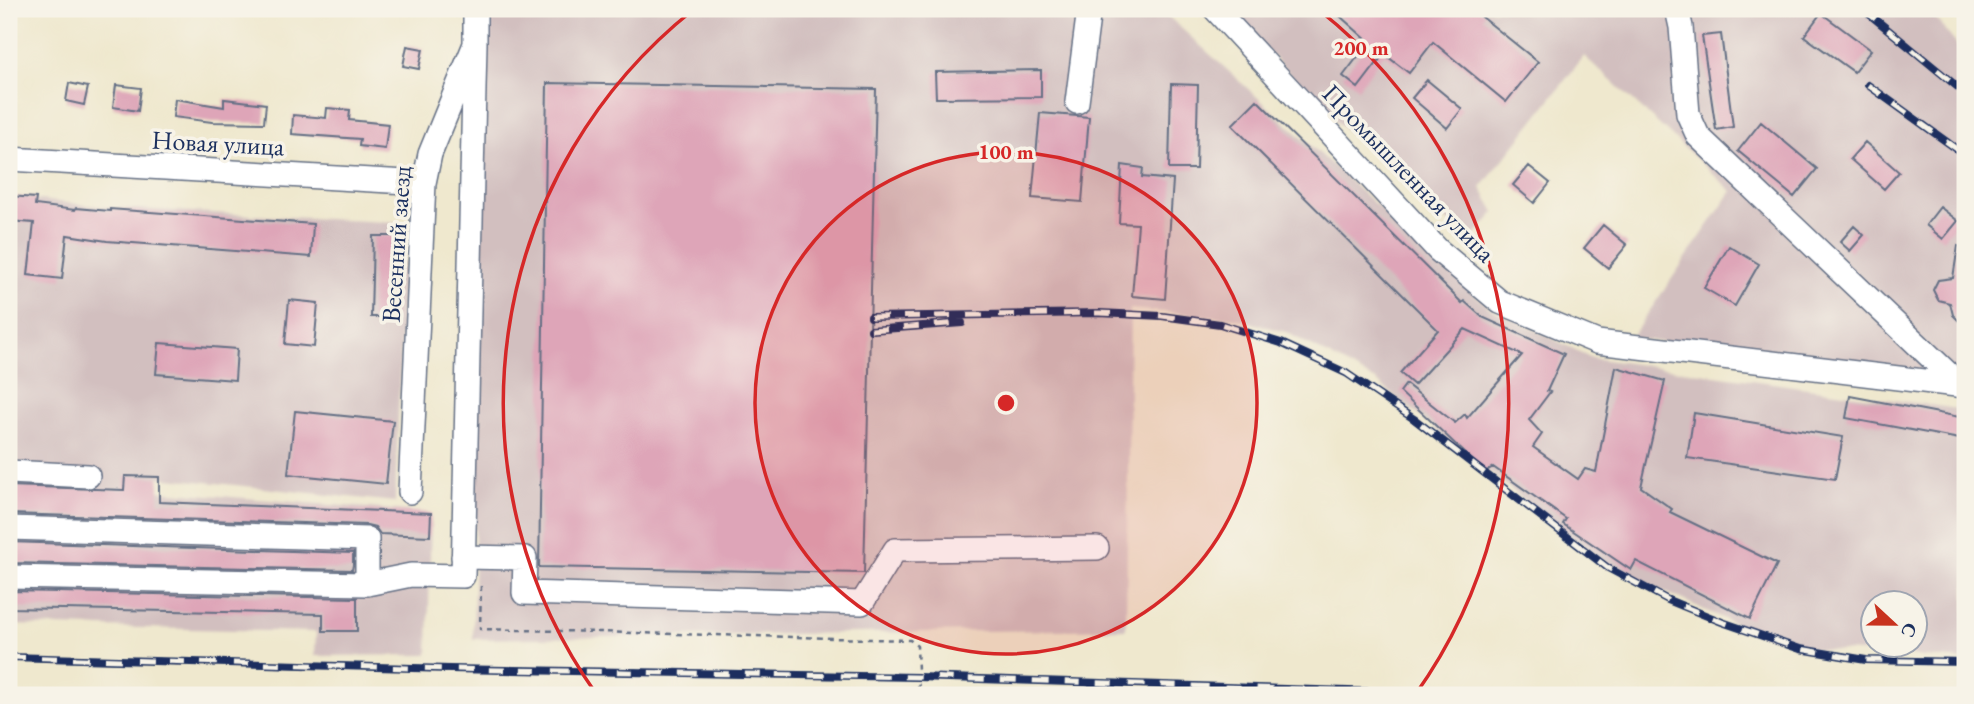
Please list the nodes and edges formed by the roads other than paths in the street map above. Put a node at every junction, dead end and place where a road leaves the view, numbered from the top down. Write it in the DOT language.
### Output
graph roads {
  1 [pos="475,9"];
  2 [pos="1089,9"];
  3 [pos="1215,9"];
  4 [pos="1677,9"];
  5 [pos="475,44"];
  6 [pos="1077,102"];
  7 [pos="9,159"];
  8 [pos="424,183"];
  9 [pos="1962,385"];
  10 [pos="9,472"];
  11 [pos="88,476"];
  12 [pos="410,492"];
  13 [pos="9,528"];
  14 [pos="1097,548"];
  15 [pos="473,557"];
  16 [pos="9,577"];
  17 [pos="367,584"];
  1 -- 5 [label="street, Весенний заезд"];
  2 -- 6 [label="street"];
  3 -- 9 [label="street, Промышленная улица"];
  4 -- 9 [label="street"];
  5 -- 8 [label="street, Весенний заезд"];
  5 -- 15 [label="street"];
  7 -- 8 [label="street, Новая улица"];
  8 -- 12 [label="street, Весенний заезд"];
  10 -- 11 [label="street"];
  13 -- 17 [label="street"];
  14 -- 15 [label="street"];
  15 -- 17 [label="street"];
  16 -- 17 [label="street"];
}
